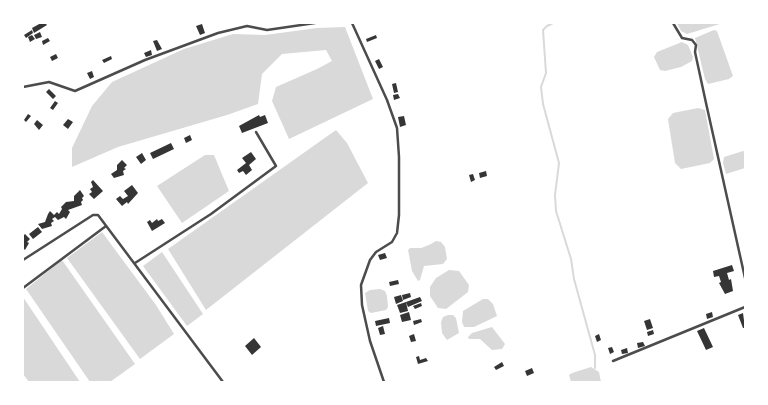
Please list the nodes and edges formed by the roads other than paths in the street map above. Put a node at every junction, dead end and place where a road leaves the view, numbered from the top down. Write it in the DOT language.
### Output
graph roads {
  1 [pos="315,23"];
  2 [pos="352,23"];
  3 [pos="673,23"];
  4 [pos="23,87"];
  5 [pos="256,132"];
  6 [pos="106,226"];
  7 [pos="23,260"];
  8 [pos="135,263"];
  9 [pos="745,278"];
  10 [pos="23,288"];
  11 [pos="745,307"];
  12 [pos="613,361"];
  13 [pos="223,382"];
  14 [pos="384,382"];
  1 -- 4 [label="street"];
  2 -- 14 [label="street"];
  3 -- 9 [label="street"];
  5 -- 8 [label="street"];
  6 -- 7 [label="street"];
  6 -- 8 [label="street"];
  6 -- 10 [label="street"];
  8 -- 13 [label="street"];
  11 -- 12 [label="street"];
}
